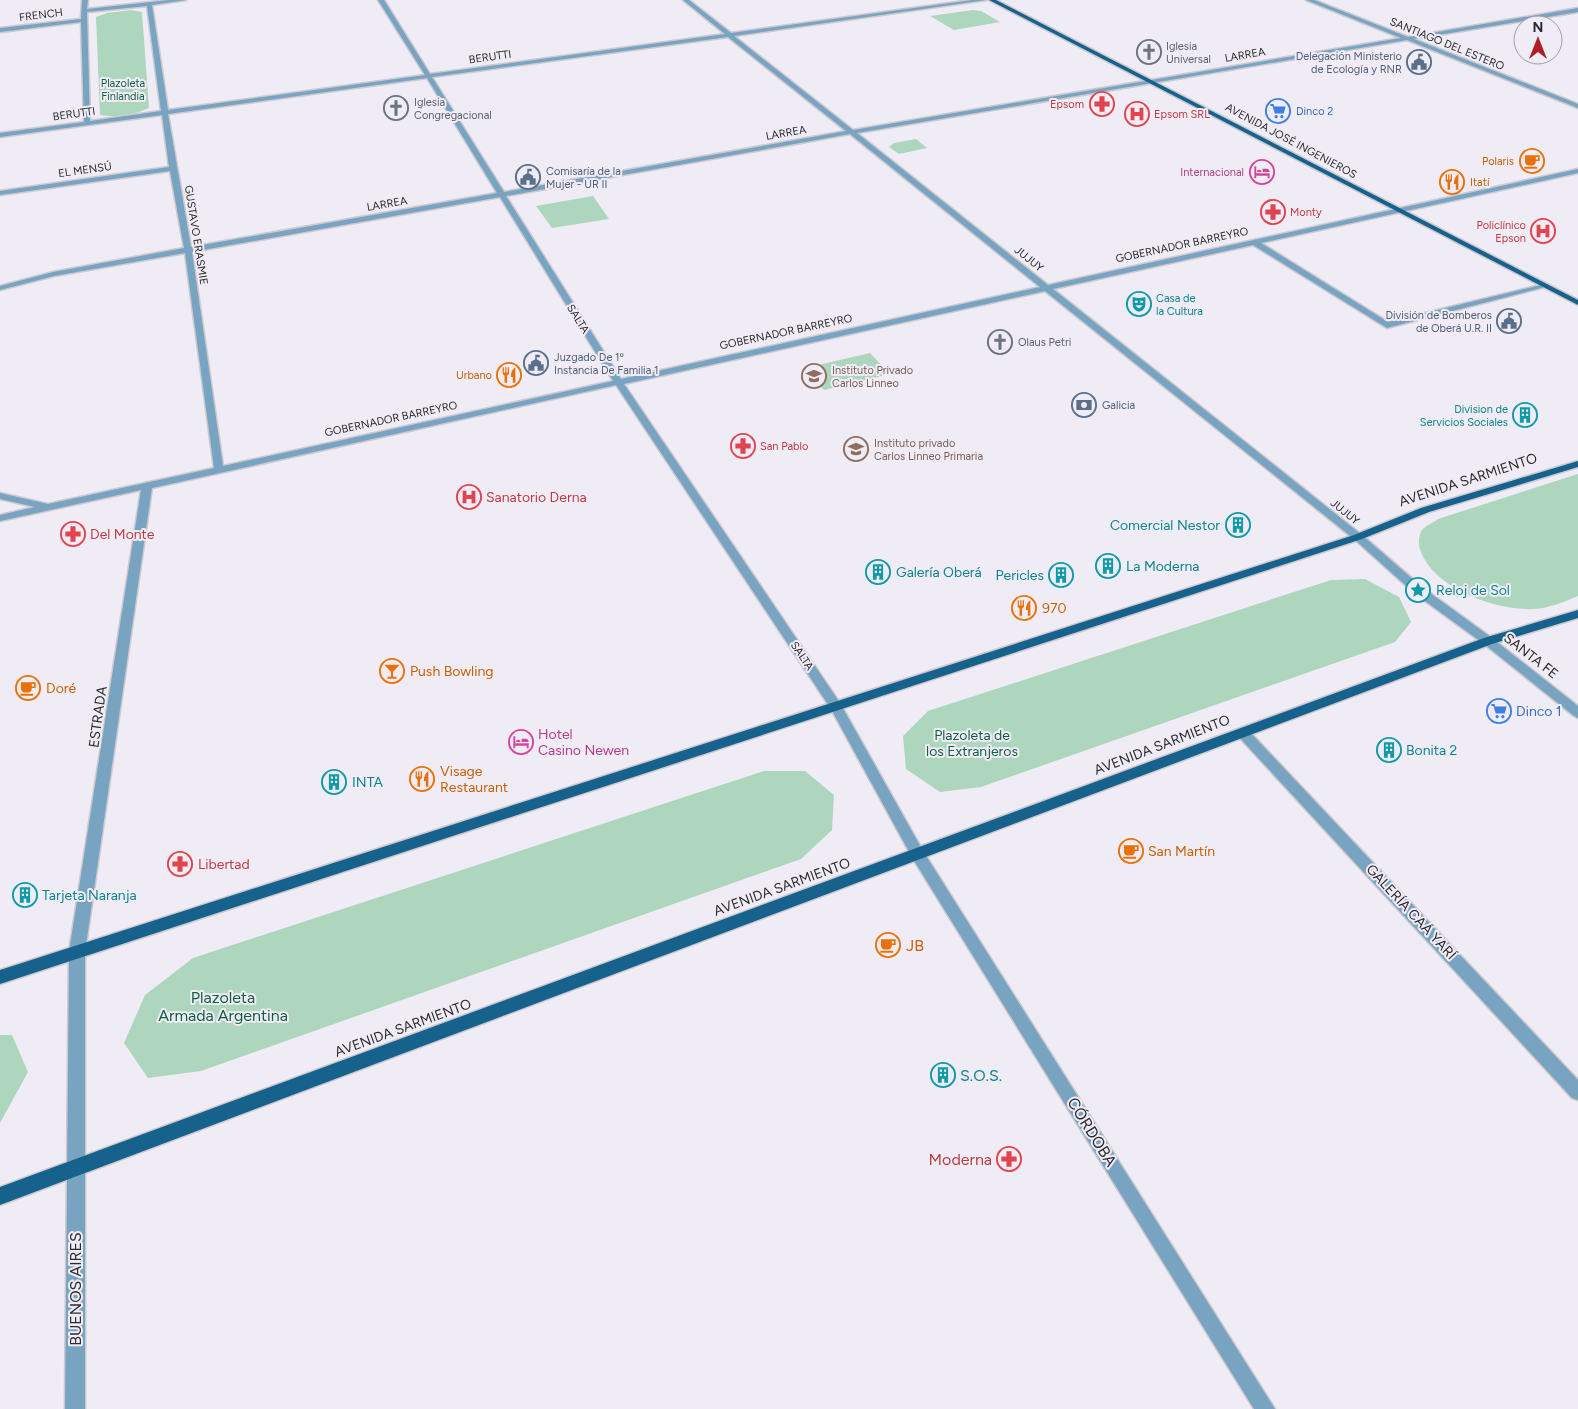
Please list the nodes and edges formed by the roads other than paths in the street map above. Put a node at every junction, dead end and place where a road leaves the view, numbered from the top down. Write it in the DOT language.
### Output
graph roads {
  1 [pos="85,0"];
  2 [pos="183,0"];
  3 [pos="381,0"];
  4 [pos="686,0"];
  5 [pos="983,0"];
  6 [pos="992,0"];
  7 [pos="1309,0"];
  8 [pos="149,4"];
  9 [pos="1578,10"];
  10 [pos="85,11"];
  11 [pos="84,20"];
  12 [pos="0,30"];
  13 [pos="730,35"];
  14 [pos="1408,39"];
  15 [pos="428,76"];
  16 [pos="1153,82"];
  17 [pos="1578,106"];
  18 [pos="165,112"];
  19 [pos="86,123"];
  20 [pos="852,132"];
  21 [pos="0,135"];
  22 [pos="174,169"];
  23 [pos="1578,171"];
  24 [pos="0,193"];
  25 [pos="502,195"];
  26 [pos="1399,210"];
  27 [pos="1254,242"];
  28 [pos="188,250"];
  29 [pos="1544,286"];
  30 [pos="0,288"];
  31 [pos="1047,288"];
  32 [pos="1578,303"];
  33 [pos="618,382"];
  34 [pos="1578,464"];
  35 [pos="219,470"];
  36 [pos="147,486"];
  37 [pos="0,496"];
  38 [pos="49,507"];
  39 [pos="0,518"];
  40 [pos="1358,537"];
  41 [pos="1578,614"];
  42 [pos="1488,641"];
  43 [pos="836,706"];
  44 [pos="1578,713"];
  45 [pos="1243,733"];
  46 [pos="918,855"];
  47 [pos="77,952"];
  48 [pos="0,977"];
  49 [pos="1578,1092"];
  50 [pos="75,1168"];
  51 [pos="0,1196"];
  52 [pos="75,1409"];
  53 [pos="1265,1409"];
  1 -- 10 [label="street"];
  2 -- 8 [label="street"];
  3 -- 15 [label="street, SALTA"];
  4 -- 13 [label="street, JUJUY"];
  5 -- 13 [label="street, BERUTTI"];
  6 -- 16 [label="main road, AVENIDA JOSÉ INGENIEROS"];
  7 -- 14 [label="street, SANTIAGO DEL ESTERO"];
  8 -- 10 [label="street"];
  8 -- 18 [label="street, GUSTAVO ERASMIE"];
  9 -- 14 [label="street, LARREA"];
  10 -- 11 [label="street"];
  11 -- 12 [label="street, FRENCH"];
  11 -- 19 [label="street"];
  13 -- 15 [label="street, BERUTTI"];
  13 -- 20 [label="street, JUJUY"];
  14 -- 16 [label="street, LARREA"];
  14 -- 17 [label="street, SANTIAGO DEL ESTERO"];
  15 -- 18 [label="street, BERUTTI"];
  15 -- 25 [label="street, SALTA"];
  16 -- 20 [label="street, LARREA"];
  16 -- 26 [label="main road, AVENIDA JOSÉ INGENIEROS"];
  18 -- 19 [label="street, BERUTTI"];
  18 -- 22 [label="street, GUSTAVO ERASMIE"];
  19 -- 21 [label="street, BERUTTI"];
  20 -- 25 [label="street, LARREA"];
  20 -- 31 [label="street, JUJUY"];
  22 -- 24 [label="street, EL MENSÚ"];
  22 -- 28 [label="street, GUSTAVO ERASMIE"];
  23 -- 26 [label="street, GOBERNADOR BARREYRO"];
  25 -- 28 [label="street, LARREA"];
  25 -- 33 [label="street, SALTA"];
  26 -- 27 [label="street, GOBERNADOR BARREYRO"];
  26 -- 29 [label="main road, AVENIDA JOSÉ INGENIEROS"];
  27 -- 29 [label="street"];
  27 -- 31 [label="street, GOBERNADOR BARREYRO"];
  28 -- 30 [label="street, LARREA"];
  28 -- 35 [label="street, GUSTAVO ERASMIE"];
  29 -- 32 [label="main road, AVENIDA JOSÉ INGENIEROS"];
  31 -- 33 [label="street, GOBERNADOR BARREYRO"];
  31 -- 40 [label="street, JUJUY"];
  33 -- 35 [label="street, GOBERNADOR BARREYRO"];
  33 -- 43 [label="street, SALTA"];
  34 -- 40 [label="main road, AVENIDA SARMIENTO"];
  35 -- 36 [label="street, GOBERNADOR BARREYRO"];
  36 -- 38 [label="street, GOBERNADOR BARREYRO"];
  36 -- 47 [label="street, ESTRADA"];
  37 -- 38 [label="street"];
  38 -- 39 [label="street, GOBERNADOR BARREYRO"];
  40 -- 42 [label="street, JUJUY"];
  40 -- 43 [label="main road, AVENIDA SARMIENTO"];
  41 -- 42 [label="main road, AVENIDA SARMIENTO"];
  42 -- 44 [label="street, SANTA FE"];
  42 -- 45 [label="main road, AVENIDA SARMIENTO"];
  43 -- 46 [label="street, SALTA"];
  43 -- 47 [label="main road, AVENIDA SARMIENTO"];
  45 -- 46 [label="main road, AVENIDA SARMIENTO"];
  45 -- 49 [label="street, GALERÍA CAÁ YARÍ"];
  46 -- 50 [label="main road, AVENIDA SARMIENTO"];
  46 -- 53 [label="street, CÓRDOBA"];
  47 -- 48 [label="main road, AVENIDA SARMIENTO"];
  47 -- 50 [label="street, ESTRADA"];
  50 -- 51 [label="main road, AVENIDA SARMIENTO"];
  50 -- 52 [label="street, BUENOS AIRES"];
}
